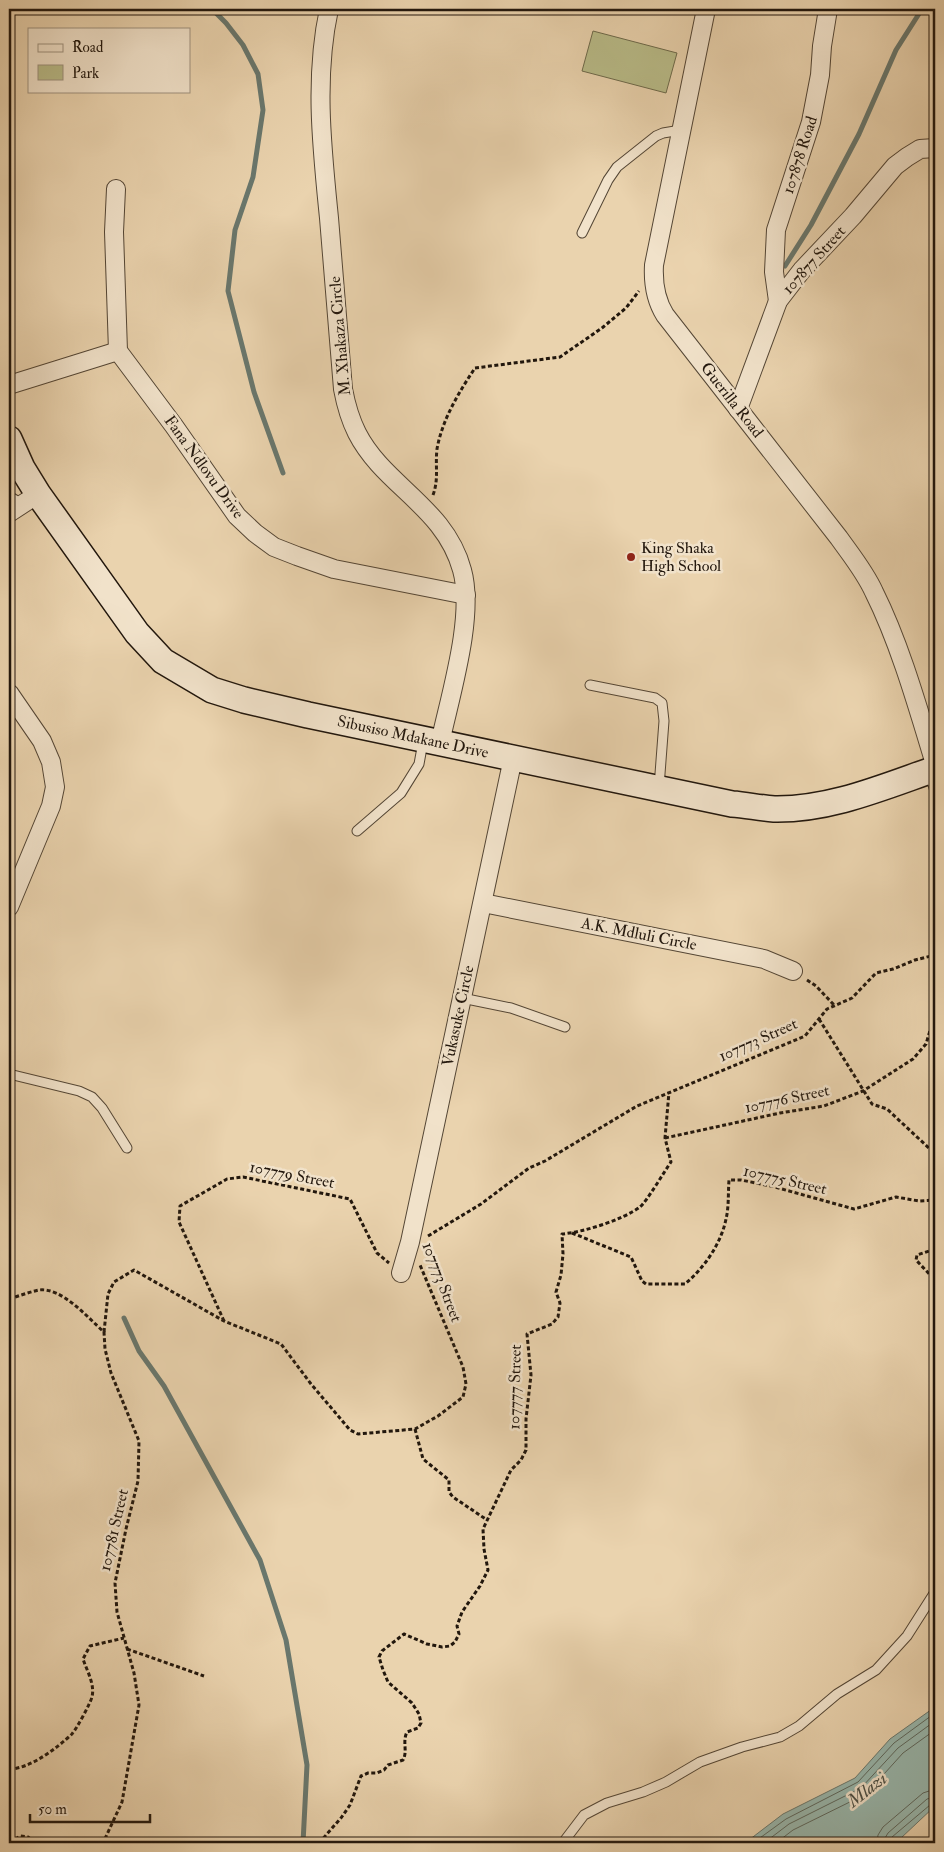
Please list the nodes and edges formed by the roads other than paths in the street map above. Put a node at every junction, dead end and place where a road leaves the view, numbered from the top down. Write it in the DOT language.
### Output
graph roads {
  1 [pos="329,9"];
  2 [pos="706,9"];
  3 [pos="828,9"];
  4 [pos="681,130"];
  5 [pos="935,148"];
  6 [pos="116,189"];
  7 [pos="582,233"];
  8 [pos="778,301"];
  9 [pos="118,351"];
  10 [pos="9,385"];
  11 [pos="738,409"];
  12 [pos="9,439"];
  13 [pos="19,502"];
  14 [pos="466,595"];
  15 [pos="590,685"];
  16 [pos="9,693"];
  17 [pos="432,741"];
  18 [pos="513,758"];
  19 [pos="934,774"];
  20 [pos="659,789"];
  21 [pos="357,831"];
  22 [pos="483,903"];
  23 [pos="9,907"];
  24 [pos="793,972"];
  25 [pos="462,998"];
  26 [pos="566,1027"];
  27 [pos="9,1074"];
  28 [pos="127,1148"];
  29 [pos="401,1273"];
  30 [pos="935,1592"];
  31 [pos="564,1843"];
  1 -- 14 [label="street, M. Xhakaza Circle"];
  2 -- 4 [label="street, Guerilla Road"];
  3 -- 8 [label="street, 107878 Road"];
  4 -- 7 [label="lane"];
  4 -- 11 [label="street, Guerilla Road"];
  5 -- 8 [label="street, 107877 Street"];
  6 -- 9 [label="street"];
  8 -- 11 [label="street, 107877 Street"];
  9 -- 10 [label="street"];
  9 -- 14 [label="street, Fana Ndlovu Drive"];
  11 -- 19 [label="street, Guerilla Road"];
  12 -- 13 [label="street, Sibusiso Mdakane Drive"];
  13 -- 17 [label="street, Sibusiso Mdakane Drive"];
  14 -- 17 [label="street, M. Xhakaza Circle"];
  15 -- 20 [label="lane"];
  16 -- 23 [label="street"];
  17 -- 18 [label="street, Sibusiso Mdakane Drive"];
  17 -- 21 [label="lane"];
  18 -- 20 [label="street, Sibusiso Mdakane Drive"];
  18 -- 22 [label="street, Vukasuke Circle"];
  19 -- 20 [label="street, Sibusiso Mdakane Drive"];
  22 -- 24 [label="street, A.K. Mdluli Circle"];
  22 -- 25 [label="street, Vukasuke Circle"];
  25 -- 26 [label="lane"];
  25 -- 29 [label="street, Vukasuke Circle"];
  27 -- 28 [label="lane"];
  30 -- 31 [label="lane"];
}
